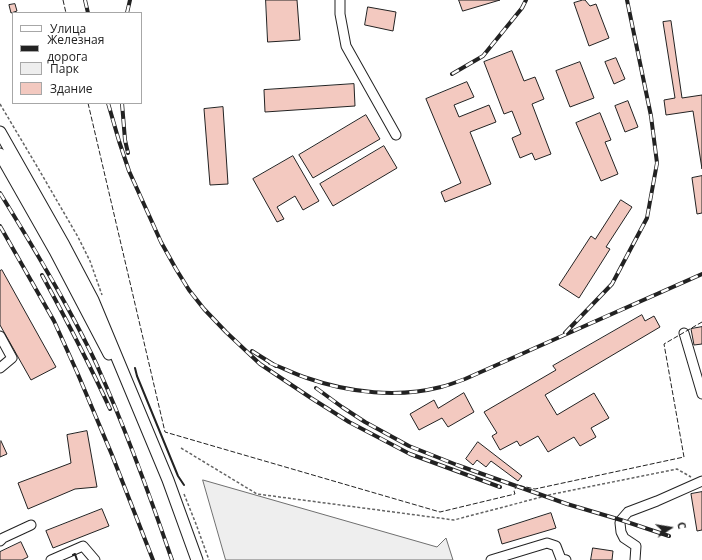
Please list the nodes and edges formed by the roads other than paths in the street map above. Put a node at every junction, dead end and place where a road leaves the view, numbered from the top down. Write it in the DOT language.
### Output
graph roads {
  1 [pos="340,0"];
  2 [pos="0,132"];
  3 [pos="396,135"];
  4 [pos="0,154"];
  5 [pos="684,333"];
  6 [pos="0,336"];
  7 [pos="0,368"];
  8 [pos="702,394"];
  9 [pos="141,416"];
  10 [pos="701,481"];
  11 [pos="31,525"];
  12 [pos="0,541"];
  13 [pos="51,560"];
  14 [pos="95,560"];
  15 [pos="197,560"];
  16 [pos="491,560"];
  17 [pos="566,560"];
  18 [pos="635,560"];
  1 -- 3 [label="lane"];
  2 -- 9 [label="main road"];
  4 -- 9 [label="main road"];
  5 -- 8 [label="lane"];
  6 -- 7 [label="lane"];
  9 -- 15 [label="main road"];
  10 -- 18 [label="lane"];
  11 -- 12 [label="lane"];
  13 -- 14 [label="lane"];
  16 -- 17 [label="lane"];
}
